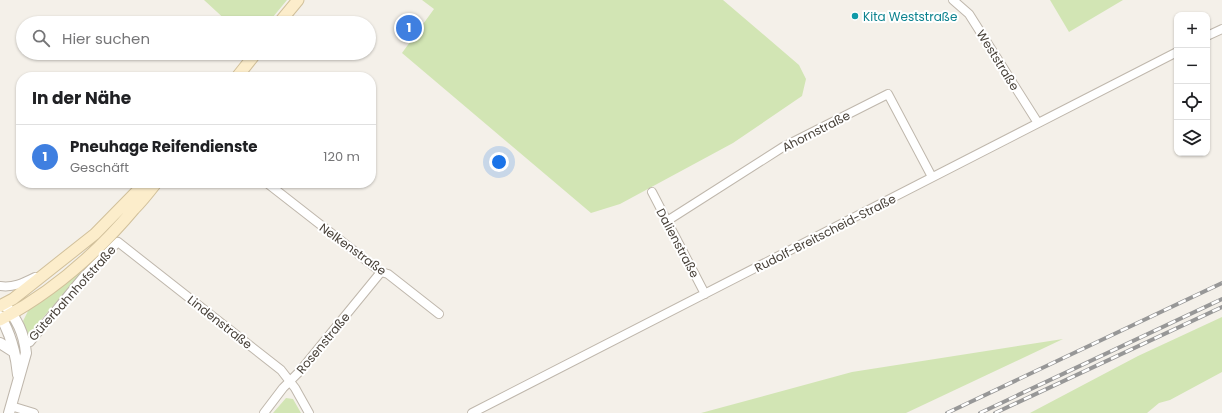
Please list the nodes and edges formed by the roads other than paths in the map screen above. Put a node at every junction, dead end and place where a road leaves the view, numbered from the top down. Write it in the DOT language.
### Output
graph roads {
  1 [pos="298,0"];
  2 [pos="953,0"];
  3 [pos="285,16"];
  4 [pos="1222,29"];
  5 [pos="1210,35"];
  6 [pos="1174,54"];
  7 [pos="250,60"];
  8 [pos="240,72"];
  9 [pos="1038,123"];
  10 [pos="932,177"];
  11 [pos="140,188"];
  12 [pos="152,188"];
  13 [pos="273,188"];
  14 [pos="652,192"];
  15 [pos="667,221"];
  16 [pos="118,242"];
  17 [pos="65,259"];
  18 [pos="381,272"];
  19 [pos="0,286"];
  20 [pos="705,294"];
  21 [pos="1,303"];
  22 [pos="12,314"];
  23 [pos="439,314"];
  24 [pos="1,318"];
  25 [pos="0,343"];
  26 [pos="25,343"];
  27 [pos="14,352"];
  28 [pos="18,379"];
  29 [pos="290,380"];
  30 [pos="10,410"];
  31 [pos="34,413"];
  32 [pos="264,413"];
  33 [pos="309,413"];
  34 [pos="472,413"];
  1 -- 3 [label="main road"];
  2 -- 9 [label="street, Weststraße"];
  4 -- 5 [label="street"];
  6 -- 9 [label="street, Rudolf-Breitscheid-Straße"];
  7 -- 8 [label="main road"];
  9 -- 10 [label="street, Rudolf-Breitscheid-Straße"];
  10 -- 15 [label="street, Ahornstraße"];
  10 -- 20 [label="street, Rudolf-Breitscheid-Straße"];
  11 -- 17 [label="main road, Güterbahnhofstraße"];
  12 -- 22 [label="main road, Güterbahnhofstraße"];
  13 -- 18 [label="street, Nelkenstraße"];
  14 -- 15 [label="street, Dalienstraße"];
  15 -- 20 [label="street, Dalienstraße"];
  16 -- 26 [label="street, Güterbahnhofstraße"];
  16 -- 29 [label="street, Lindenstraße"];
  17 -- 19 [label="street"];
  17 -- 21 [label="main road, Güterbahnhofstraße"];
  18 -- 23 [label="street, Nelkenstraße"];
  18 -- 29 [label="street, Rosenstraße"];
  20 -- 34 [label="street, Rudolf-Breitscheid-Straße"];
  21 -- 22 [label="street, Güterbahnhofstraße"];
  22 -- 24 [label="main road"];
  22 -- 26 [label="street, Güterbahnhofstraße"];
  24 -- 27 [label="street, Güterbahnhofstraße"];
  25 -- 27 [label="street"];
  26 -- 28 [label="street, Güterbahnhofstraße"];
  27 -- 28 [label="street, Güterbahnhofstraße"];
  28 -- 30 [label="street, Güterbahnhofstraße"];
  29 -- 32 [label="street, Rosenstraße"];
  29 -- 33 [label="street, Lindenstraße"];
  30 -- 31 [label="street"];
}
